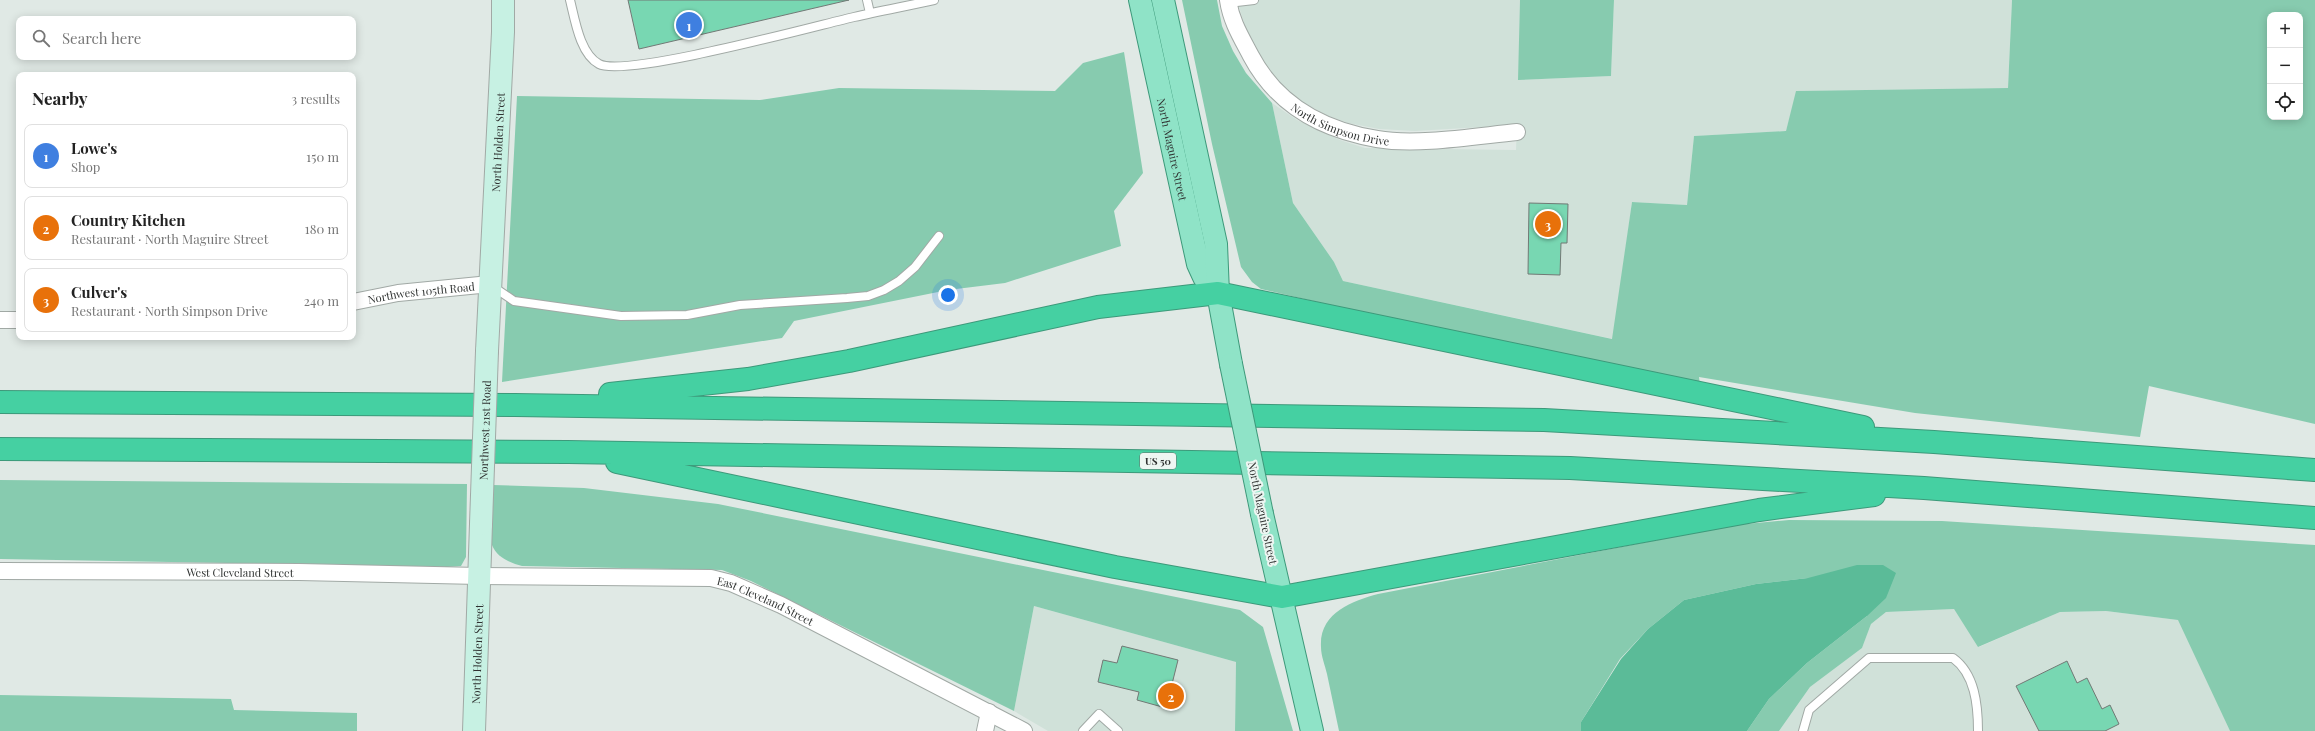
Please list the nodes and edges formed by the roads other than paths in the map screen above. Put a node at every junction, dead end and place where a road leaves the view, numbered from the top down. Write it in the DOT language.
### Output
graph roads {
  1 [pos="503,0"];
  2 [pos="570,0"];
  3 [pos="867,0"];
  4 [pos="934,0"];
  5 [pos="1140,0"];
  6 [pos="1163,0"];
  7 [pos="1254,0"];
  8 [pos="1228,2"];
  9 [pos="870,13"];
  10 [pos="1517,132"];
  11 [pos="939,236"];
  12 [pos="490,284"];
  13 [pos="1218,293"];
  14 [pos="356,301"];
  15 [pos="0,320"];
  16 [pos="16,320"];
  17 [pos="0,402"];
  18 [pos="515,405"];
  19 [pos="1934,442"];
  20 [pos="0,450"];
  21 [pos="568,452"];
  22 [pos="2315,470"];
  23 [pos="1924,488"];
  24 [pos="2315,518"];
  25 [pos="0,571"];
  26 [pos="479,576"];
  27 [pos="1282,598"];
  28 [pos="990,712"];
  29 [pos="474,731"];
  30 [pos="985,731"];
  31 [pos="1024,731"];
  32 [pos="1084,731"];
  33 [pos="1118,731"];
  34 [pos="1312,731"];
  35 [pos="1804,731"];
  36 [pos="1978,731"];
  1 -- 12 [label="main road, North Holden Street"];
  2 -- 9 [label="lane"];
  3 -- 9 [label="lane"];
  4 -- 9 [label="lane"];
  5 -- 13 [label="main road, North Maguire Street"];
  6 -- 13 [label="main road, North Maguire Street"];
  7 -- 8 [label="lane"];
  8 -- 10 [label="street, North Simpson Drive"];
  11 -- 12 [label="lane"];
  12 -- 14 [label="street, Northwest 105th Road"];
  12 -- 26 [label="main road, Northwest 21st Road, bridge"];
  13 -- 18 [label="highway"];
  13 -- 19 [label="highway"];
  13 -- 27 [label="main road, North Maguire Street, bridge"];
  15 -- 16 [label="street"];
  17 -- 18 [label="highway"];
  18 -- 19 [label="highway"];
  19 -- 22 [label="highway"];
  20 -- 21 [label="highway, US 50"];
  21 -- 23 [label="highway, US 50"];
  21 -- 27 [label="highway"];
  23 -- 24 [label="highway, US 50"];
  23 -- 27 [label="highway"];
  25 -- 26 [label="street, West Cleveland Street"];
  26 -- 28 [label="street, East Cleveland Street"];
  26 -- 29 [label="main road, North Holden Street"];
  27 -- 34 [label="main road, North Maguire Street"];
  28 -- 30 [label="street"];
  28 -- 31 [label="street, East Cleveland Street"];
  32 -- 33 [label="lane"];
  35 -- 36 [label="lane"];
}
